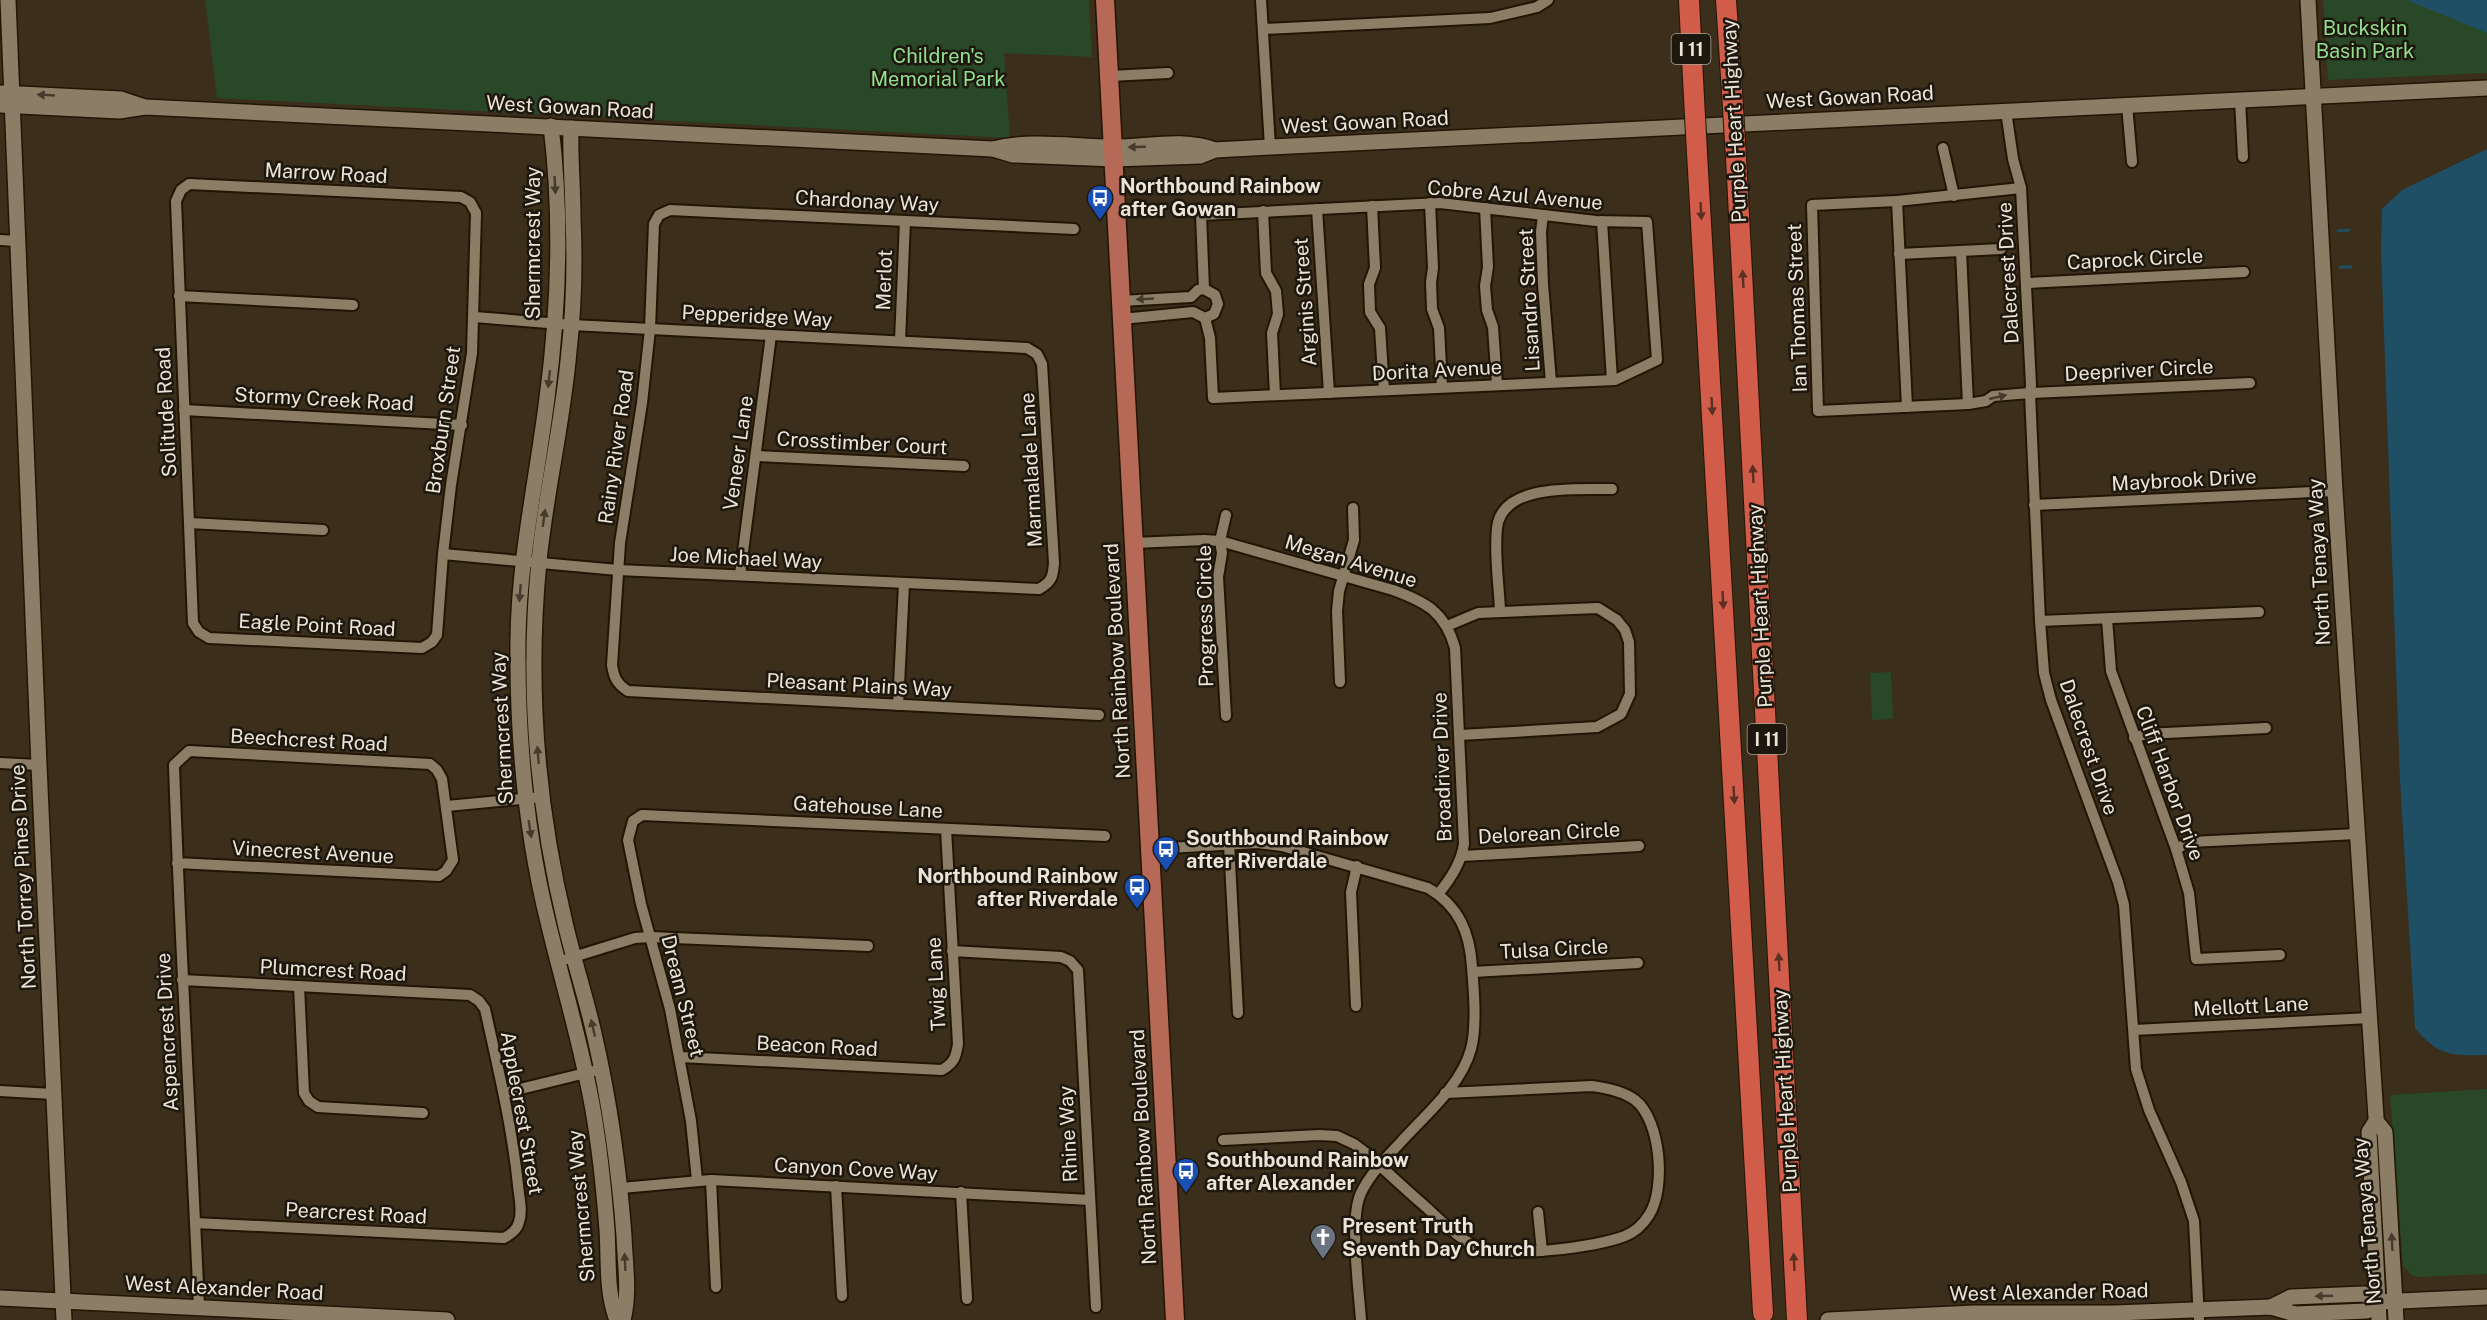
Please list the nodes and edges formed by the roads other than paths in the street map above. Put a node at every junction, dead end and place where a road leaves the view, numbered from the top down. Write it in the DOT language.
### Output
graph roads {
  1 [pos="8,0"];
  2 [pos="1105,0"];
  3 [pos="1261,0"];
  4 [pos="1548,0"];
  5 [pos="1689,0"];
  6 [pos="1726,0"];
  7 [pos="2308,0"];
  8 [pos="1263,29"];
  9 [pos="1168,73"];
  10 [pos="1110,76"];
  11 [pos="2487,88"];
  12 [pos="2314,98"];
  13 [pos="6,99"];
  14 [pos="2240,100"];
  15 [pos="2127,105"];
  16 [pos="2006,111"];
  17 [pos="551,126"];
  18 [pos="571,128"];
  19 [pos="1270,147"];
  20 [pos="1943,148"];
  21 [pos="1114,153"];
  22 [pos="2243,157"];
  23 [pos="2132,162"];
  24 [pos="2021,188"];
  25 [pos="181,190"];
  26 [pos="1954,196"];
  27 [pos="1897,201"];
  28 [pos="470,202"];
  29 [pos="1430,204"];
  30 [pos="1372,206"];
  31 [pos="1485,208"];
  32 [pos="1317,209"];
  33 [pos="1263,211"];
  34 [pos="659,215"];
  35 [pos="1543,215"];
  36 [pos="905,221"];
  37 [pos="1602,221"];
  38 [pos="1074,229"];
  39 [pos="0,240"];
  40 [pos="17,241"];
  41 [pos="2001,249"];
  42 [pos="1960,251"];
  43 [pos="1899,254"];
  44 [pos="2244,272"];
  45 [pos="2026,283"];
  46 [pos="1204,289"];
  47 [pos="179,296"];
  48 [pos="1121,301"];
  49 [pos="353,305"];
  50 [pos="475,318"];
  51 [pos="1205,318"];
  52 [pos="1122,319"];
  53 [pos="555,324"];
  54 [pos="572,325"];
  55 [pos="650,329"];
  56 [pos="771,335"];
  57 [pos="900,341"];
  58 [pos="1037,354"];
  59 [pos="1658,360"];
  60 [pos="1612,380"];
  61 [pos="1551,382"];
  62 [pos="2250,383"];
  63 [pos="1497,385"];
  64 [pos="1442,387"];
  65 [pos="1384,390"];
  66 [pos="1329,393"];
  67 [pos="2030,393"];
  68 [pos="1275,395"];
  69 [pos="1968,404"];
  70 [pos="1907,407"];
  71 [pos="184,410"];
  72 [pos="1818,411"];
  73 [pos="462,425"];
  74 [pos="758,456"];
  75 [pos="964,466"];
  76 [pos="1612,489"];
  77 [pos="2335,491"];
  78 [pos="2034,505"];
  79 [pos="1353,508"];
  80 [pos="1226,515"];
  81 [pos="189,523"];
  82 [pos="323,530"];
  83 [pos="1220,541"];
  84 [pos="1133,543"];
  85 [pos="443,554"];
  86 [pos="523,562"];
  87 [pos="539,564"];
  88 [pos="618,570"];
  89 [pos="740,576"];
  90 [pos="1343,576"];
  91 [pos="904,584"];
  92 [pos="1048,584"];
  93 [pos="1500,611"];
  94 [pos="2259,612"];
  95 [pos="2107,619"];
  96 [pos="2040,621"];
  97 [pos="1447,626"];
  98 [pos="199,632"];
  99 [pos="432,642"];
  100 [pos="1340,682"];
  101 [pos="619,685"];
  102 [pos="898,705"];
  103 [pos="1099,715"];
  104 [pos="1226,716"];
  105 [pos="2266,728"];
  106 [pos="1460,735"];
  107 [pos="2134,738"];
  108 [pos="180,757"];
  109 [pos="0,763"];
  110 [pos="39,765"];
  111 [pos="542,797"];
  112 [pos="526,799"];
  113 [pos="447,806"];
  114 [pos="633,821"];
  115 [pos="946,829"];
  116 [pos="2356,834"];
  117 [pos="1104,836"];
  118 [pos="1229,844"];
  119 [pos="1639,846"];
  120 [pos="1150,849"];
  121 [pos="2176,849"];
  122 [pos="1462,856"];
  123 [pos="177,863"];
  124 [pos="1357,867"];
  125 [pos="1438,894"];
  126 [pos="650,937"];
  127 [pos="868,946"];
  128 [pos="952,951"];
  129 [pos="2280,955"];
  130 [pos="574,957"];
  131 [pos="558,961"];
  132 [pos="1638,963"];
  133 [pos="1473,972"];
  134 [pos="182,980"];
  135 [pos="299,986"];
  136 [pos="479,1001"];
  137 [pos="1356,1006"];
  138 [pos="1238,1013"];
  139 [pos="2370,1018"];
  140 [pos="2134,1030"];
  141 [pos="680,1057"];
  142 [pos="951,1064"];
  143 [pos="602,1069"];
  144 [pos="586,1073"];
  145 [pos="0,1091"];
  146 [pos="504,1093"];
  147 [pos="53,1094"];
  148 [pos="1444,1094"];
  149 [pos="423,1113"];
  150 [pos="2376,1121"];
  151 [pos="1223,1140"];
  152 [pos="1379,1165"];
  153 [pos="697,1180"];
  154 [pos="711,1180"];
  155 [pos="836,1186"];
  156 [pos="621,1188"];
  157 [pos="961,1192"];
  158 [pos="1090,1200"];
  159 [pos="1538,1212"];
  160 [pos="195,1223"];
  161 [pos="514,1232"];
  162 [pos="1542,1251"];
  163 [pos="716,1287"];
  164 [pos="842,1296"];
  165 [pos="2487,1297"];
  166 [pos="0,1298"];
  167 [pos="967,1299"];
  168 [pos="63,1301"];
  169 [pos="2396,1301"];
  170 [pos="2378,1302"];
  171 [pos="199,1307"];
  172 [pos="1096,1308"];
  173 [pos="1764,1313"];
  174 [pos="2199,1315"];
  175 [pos="353,1318"];
  176 [pos="1843,1319"];
  177 [pos="64,1320"];
  178 [pos="447,1320"];
  179 [pos="617,1320"];
  180 [pos="623,1320"];
  181 [pos="1175,1320"];
  182 [pos="1360,1320"];
  183 [pos="1797,1320"];
  184 [pos="1828,1320"];
  185 [pos="2379,1320"];
  186 [pos="2396,1320"];
  1 -- 13 [label="street, North Torrey Pines Drive"];
  2 -- 10 [label="main road, North Rainbow Boulevard"];
  3 -- 8 [label="street"];
  4 -- 8 [label="street"];
  5 -- 173 [label="highway, Purple Heart Highway / I 11, one-way, bridge"];
  183 -- 6 [label="highway, Purple Heart Highway / I 11, one-way, bridge"];
  7 -- 12 [label="street, North Tenaya Way"];
  8 -- 19 [label="street"];
  9 -- 10 [label="street"];
  10 -- 21 [label="main road, North Rainbow Boulevard"];
  11 -- 12 [label="street, West Gowan Road"];
  12 -- 14 [label="street, West Gowan Road"];
  12 -- 77 [label="street, North Tenaya Way"];
  13 -- 17 [label="street, West Gowan Road"];
  13 -- 40 [label="street, North Torrey Pines Drive"];
  14 -- 15 [label="street, West Gowan Road"];
  14 -- 22 [label="street"];
  15 -- 16 [label="street, West Gowan Road"];
  15 -- 23 [label="street"];
  16 -- 19 [label="street, West Gowan Road"];
  16 -- 24 [label="street, Dalecrest Drive"];
  17 -- 18 [label="street, West Gowan Road"];
  17 -- 53 [label="street, Shermcrest Way, one-way"];
  18 -- 21 [label="street, West Gowan Road"];
  18 -- 54 [label="street, Shermcrest Way"];
  19 -- 21 [label="street, West Gowan Road"];
  20 -- 26 [label="street"];
  21 -- 48 [label="main road, North Rainbow Boulevard"];
  24 -- 26 [label="street"];
  24 -- 45 [label="street, Dalecrest Drive"];
  25 -- 28 [label="street, Marrow Road"];
  25 -- 47 [label="street, Solitude Road"];
  26 -- 27 [label="street"];
  27 -- 43 [label="street"];
  27 -- 72 [label="street, Ian Thomas Street"];
  28 -- 50 [label="street, Broxburn Street"];
  29 -- 30 [label="street, Cobre Azul Avenue"];
  29 -- 31 [label="street, Cobre Azul Avenue"];
  29 -- 64 [label="street"];
  30 -- 32 [label="street, Cobre Azul Avenue"];
  30 -- 65 [label="street"];
  31 -- 35 [label="street, Cobre Azul Avenue"];
  31 -- 63 [label="street"];
  32 -- 33 [label="street, Cobre Azul Avenue"];
  32 -- 66 [label="street, Arginis Street"];
  33 -- 46 [label="street, Cobre Azul Avenue"];
  33 -- 68 [label="street"];
  34 -- 36 [label="street, Chardonay Way"];
  34 -- 55 [label="street, Rainy River Road"];
  35 -- 37 [label="street, Cobre Azul Avenue"];
  35 -- 61 [label="street, Lisandro Street"];
  36 -- 38 [label="street, Chardonay Way"];
  36 -- 57 [label="street, Merlot"];
  37 -- 59 [label="street, Cobre Azul Avenue"];
  37 -- 60 [label="street"];
  39 -- 40 [label="street"];
  40 -- 110 [label="street, North Torrey Pines Drive"];
  41 -- 42 [label="street"];
  42 -- 43 [label="street"];
  42 -- 69 [label="street"];
  43 -- 70 [label="street"];
  44 -- 45 [label="street, Caprock Circle"];
  45 -- 67 [label="street, Dalecrest Drive"];
  46 -- 48 [label="street, one-way"];
  46 -- 51 [label="street"];
  47 -- 49 [label="street"];
  47 -- 71 [label="street, Solitude Road"];
  48 -- 52 [label="main road, North Rainbow Boulevard"];
  50 -- 53 [label="street, Pepperidge Way"];
  50 -- 73 [label="street, Broxburn Street"];
  51 -- 52 [label="street"];
  51 -- 68 [label="street, Dorita Avenue"];
  52 -- 84 [label="main road, North Rainbow Boulevard"];
  53 -- 54 [label="street, Pepperidge Way"];
  53 -- 86 [label="street, Shermcrest Way, one-way"];
  54 -- 55 [label="street, Pepperidge Way"];
  87 -- 54 [label="street, Shermcrest Way, one-way"];
  55 -- 56 [label="street, Pepperidge Way"];
  55 -- 88 [label="street, Rainy River Road"];
  56 -- 57 [label="street, Pepperidge Way"];
  56 -- 74 [label="street, Veneer Lane"];
  57 -- 58 [label="street, Pepperidge Way"];
  58 -- 92 [label="street, Marmalade Lane"];
  59 -- 60 [label="street, Dorita Avenue"];
  60 -- 61 [label="street, Dorita Avenue"];
  61 -- 63 [label="street, Dorita Avenue"];
  62 -- 67 [label="street, Deepriver Circle"];
  63 -- 64 [label="street, Dorita Avenue"];
  64 -- 65 [label="street, Dorita Avenue"];
  65 -- 66 [label="street, Dorita Avenue"];
  66 -- 68 [label="street, Dorita Avenue"];
  69 -- 67 [label="street, Deepriver Circle, one-way"];
  67 -- 78 [label="street, Dalecrest Drive"];
  69 -- 70 [label="street, Deepriver Circle"];
  70 -- 72 [label="street, Deepriver Circle"];
  71 -- 73 [label="street, Stormy Creek Road"];
  71 -- 81 [label="street, Solitude Road"];
  73 -- 85 [label="street, Broxburn Street"];
  74 -- 75 [label="street, Crosstimber Court"];
  74 -- 89 [label="street, Veneer Lane"];
  76 -- 93 [label="street"];
  77 -- 78 [label="street, Maybrook Drive"];
  77 -- 116 [label="street, North Tenaya Way"];
  78 -- 96 [label="street, Dalecrest Drive"];
  79 -- 90 [label="street"];
  80 -- 83 [label="street, Progress Circle"];
  81 -- 82 [label="street"];
  81 -- 98 [label="street, Solitude Road"];
  83 -- 84 [label="street, Megan Avenue"];
  83 -- 90 [label="street, Megan Avenue"];
  83 -- 104 [label="street, Progress Circle"];
  84 -- 120 [label="main road, North Rainbow Boulevard"];
  85 -- 86 [label="street, Joe Michael Way"];
  85 -- 99 [label="street, Broxburn Street"];
  86 -- 87 [label="street, Joe Michael Way"];
  86 -- 112 [label="street, Shermcrest Way, one-way"];
  87 -- 88 [label="street, Joe Michael Way"];
  111 -- 87 [label="street, Shermcrest Way, one-way"];
  88 -- 89 [label="street, Joe Michael Way"];
  88 -- 101 [label="street, Rainy River Road"];
  89 -- 91 [label="street, Joe Michael Way"];
  90 -- 97 [label="street, Megan Avenue"];
  90 -- 100 [label="street"];
  91 -- 92 [label="street, Joe Michael Way"];
  91 -- 102 [label="street"];
  93 -- 97 [label="street"];
  93 -- 106 [label="street"];
  94 -- 95 [label="street"];
  95 -- 96 [label="street"];
  95 -- 107 [label="street, Cliff Harbor Drive"];
  96 -- 140 [label="street, Dalecrest Drive"];
  97 -- 106 [label="street, Broadriver Drive"];
  98 -- 99 [label="street, Eagle Point Road"];
  101 -- 102 [label="street, Pleasant Plains Way"];
  102 -- 103 [label="street, Pleasant Plains Way"];
  105 -- 107 [label="street"];
  106 -- 122 [label="street, Broadriver Drive"];
  107 -- 121 [label="street, Cliff Harbor Drive"];
  108 -- 113 [label="street, Beechcrest Road"];
  108 -- 123 [label="street, Aspencrest Drive"];
  109 -- 110 [label="street"];
  110 -- 147 [label="street, North Torrey Pines Drive"];
  111 -- 112 [label="street"];
  111 -- 130 [label="street, Shermcrest Way"];
  112 -- 113 [label="street"];
  112 -- 131 [label="street, Shermcrest Way, one-way"];
  113 -- 123 [label="street, Vinecrest Avenue"];
  114 -- 115 [label="street, Gatehouse Lane"];
  114 -- 126 [label="street, Dream Street"];
  115 -- 117 [label="street, Gatehouse Lane"];
  115 -- 128 [label="street, Twig Lane"];
  116 -- 121 [label="street"];
  116 -- 139 [label="street, North Tenaya Way"];
  118 -- 120 [label="street"];
  118 -- 124 [label="street"];
  118 -- 138 [label="street"];
  119 -- 122 [label="street, Delorean Circle"];
  120 -- 181 [label="main road, North Rainbow Boulevard"];
  121 -- 129 [label="street, Cliff Harbor Drive"];
  122 -- 125 [label="street, Broadriver Drive"];
  123 -- 134 [label="street, Aspencrest Drive"];
  124 -- 125 [label="street"];
  124 -- 137 [label="street"];
  125 -- 133 [label="street"];
  126 -- 127 [label="street"];
  126 -- 130 [label="street"];
  126 -- 141 [label="street, Dream Street"];
  128 -- 142 [label="street, Twig Lane"];
  128 -- 158 [label="street, Rhine Way"];
  130 -- 131 [label="street"];
  143 -- 130 [label="street, Shermcrest Way, one-way"];
  131 -- 144 [label="street, Shermcrest Way"];
  132 -- 133 [label="street, Tulsa Circle"];
  133 -- 148 [label="street"];
  134 -- 135 [label="street, Plumcrest Road"];
  134 -- 160 [label="street, Aspencrest Drive"];
  135 -- 136 [label="street, Plumcrest Road"];
  135 -- 149 [label="street"];
  136 -- 146 [label="street, Applecrest Street"];
  139 -- 140 [label="street, Mellott Lane"];
  139 -- 150 [label="street, North Tenaya Way"];
  140 -- 174 [label="street, Dalecrest Drive"];
  141 -- 142 [label="street, Beacon Road"];
  141 -- 153 [label="street, Dream Street"];
  143 -- 144 [label="street"];
  143 -- 156 [label="street, Shermcrest Way"];
  144 -- 146 [label="street"];
  144 -- 179 [label="street, Shermcrest Way"];
  145 -- 147 [label="street"];
  146 -- 161 [label="street, Applecrest Street"];
  147 -- 168 [label="street, North Torrey Pines Drive"];
  148 -- 152 [label="street"];
  148 -- 162 [label="street"];
  169 -- 150 [label="street, North Tenaya Way, one-way"];
  150 -- 170 [label="street, North Tenaya Way"];
  151 -- 152 [label="street"];
  152 -- 162 [label="street"];
  152 -- 182 [label="street"];
  153 -- 154 [label="street, Canyon Cove Way"];
  153 -- 156 [label="street, Canyon Cove Way"];
  154 -- 155 [label="street, Canyon Cove Way"];
  154 -- 163 [label="street"];
  155 -- 157 [label="street, Canyon Cove Way"];
  155 -- 164 [label="street"];
  180 -- 156 [label="street, Shermcrest Way, one-way"];
  157 -- 158 [label="street, Canyon Cove Way"];
  157 -- 167 [label="street"];
  158 -- 172 [label="street, Rhine Way"];
  159 -- 162 [label="street"];
  160 -- 161 [label="street, Pearcrest Road"];
  160 -- 171 [label="street, Aspencrest Drive"];
  165 -- 169 [label="street, West Alexander Road"];
  166 -- 168 [label="street, West Alexander Road"];
  168 -- 171 [label="street, West Alexander Road"];
  168 -- 177 [label="street, North Torrey Pines Drive"];
  169 -- 170 [label="street, West Alexander Road"];
  169 -- 186 [label="street, North Tenaya Way"];
  170 -- 174 [label="street, West Alexander Road"];
  170 -- 185 [label="street, North Tenaya Way"];
  171 -- 175 [label="street, West Alexander Road"];
  174 -- 176 [label="street, West Alexander Road"];
  175 -- 178 [label="street, West Alexander Road"];
  176 -- 184 [label="street, West Alexander Road"];
}
